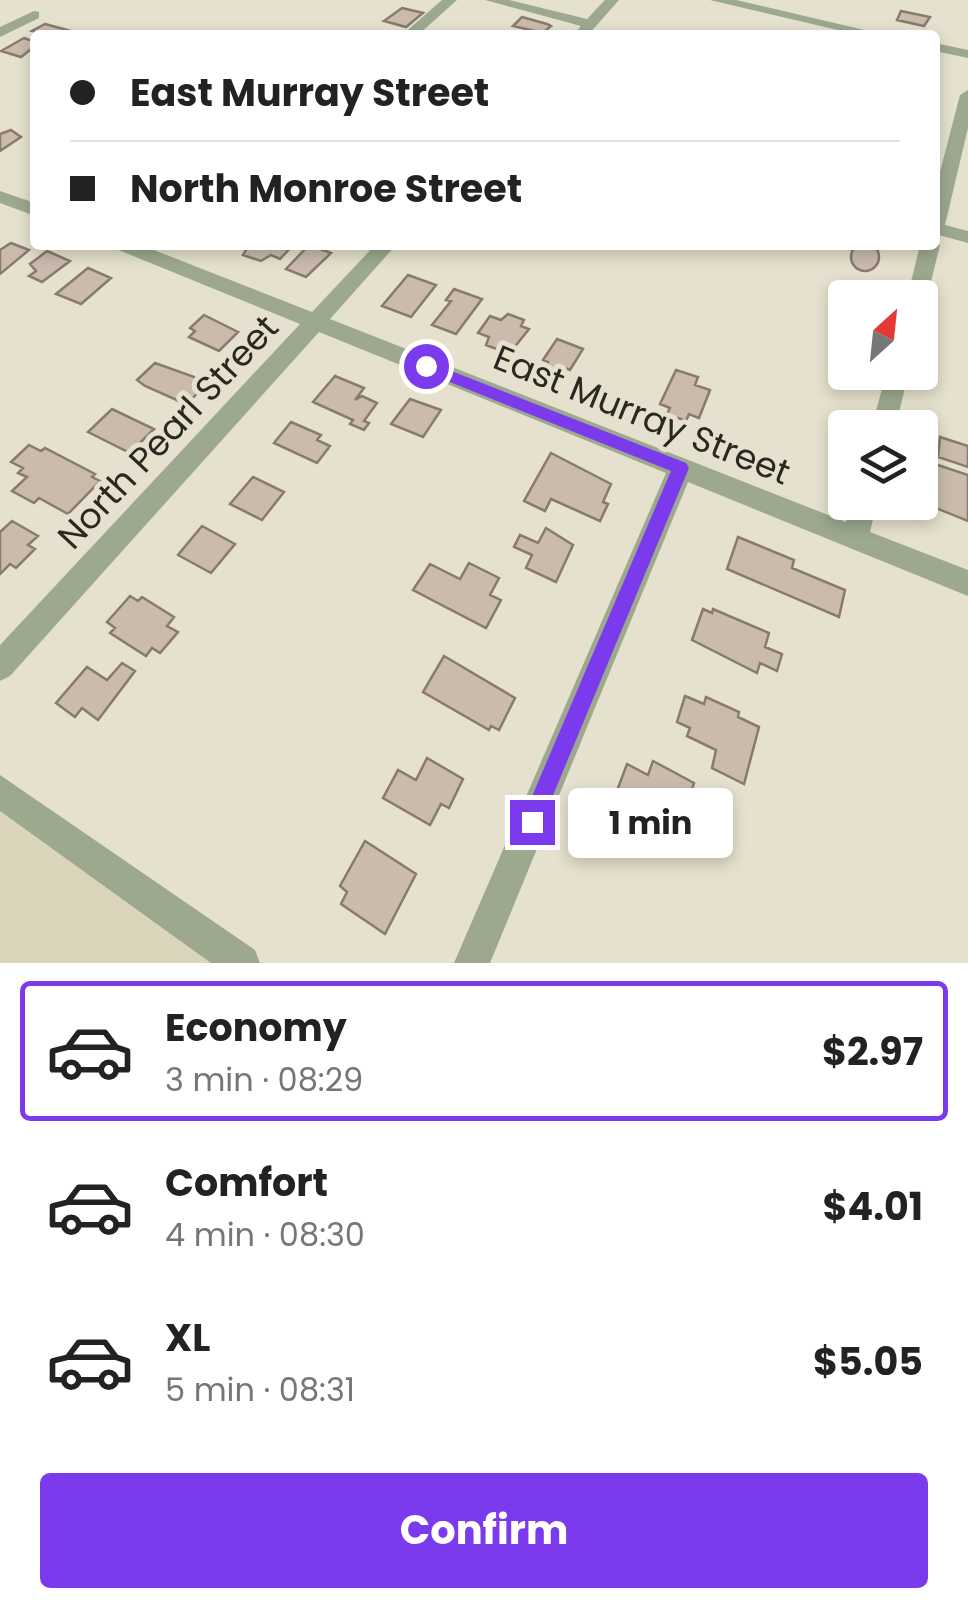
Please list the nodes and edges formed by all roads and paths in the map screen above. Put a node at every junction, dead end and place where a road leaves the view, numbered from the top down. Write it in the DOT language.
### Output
graph roads {
  1 [pos="450,0"];
  2 [pos="492,0"];
  3 [pos="612,0"];
  4 [pos="718,0"];
  5 [pos="34,15"];
  6 [pos="586,29"];
  7 [pos="415,30"];
  8 [pos="856,30"];
  9 [pos="0,33"];
  10 [pos="940,48"];
  11 [pos="968,54"];
  12 [pos="968,95"];
  13 [pos="0,196"];
  14 [pos="30,208"];
  15 [pos="940,208"];
  16 [pos="940,229"];
  17 [pos="968,237"];
  18 [pos="156,250"];
  19 [pos="381,250"];
  20 [pos="929,250"];
  21 [pos="921,280"];
  22 [pos="316,322"];
  23 [pos="680,468"];
  24 [pos="860,520"];
  25 [pos="855,538"];
  26 [pos="968,583"];
  27 [pos="0,666"];
  28 [pos="0,791"];
  29 [pos="242,963"];
  30 [pos="472,963"];
  1 -- 7 [label="street"];
  2 -- 6 [label="street"];
  3 -- 6 [label="street"];
  4 -- 8 [label="street"];
  5 -- 9 [label="street"];
  10 -- 11 [label="street"];
  12 -- 15 [label="street"];
  13 -- 14 [label="street"];
  16 -- 17 [label="street"];
  18 -- 22 [label="street, East Murray Street"];
  19 -- 22 [label="street, North Pearl Street"];
  20 -- 21 [label="street"];
  22 -- 23 [label="street, East Murray Street"];
  22 -- 27 [label="street, North Pearl Street"];
  23 -- 25 [label="street, East Murray Street"];
  23 -- 30 [label="street"];
  24 -- 25 [label="street"];
  25 -- 26 [label="street, East Murray Street"];
  28 -- 29 [label="street"];
}
